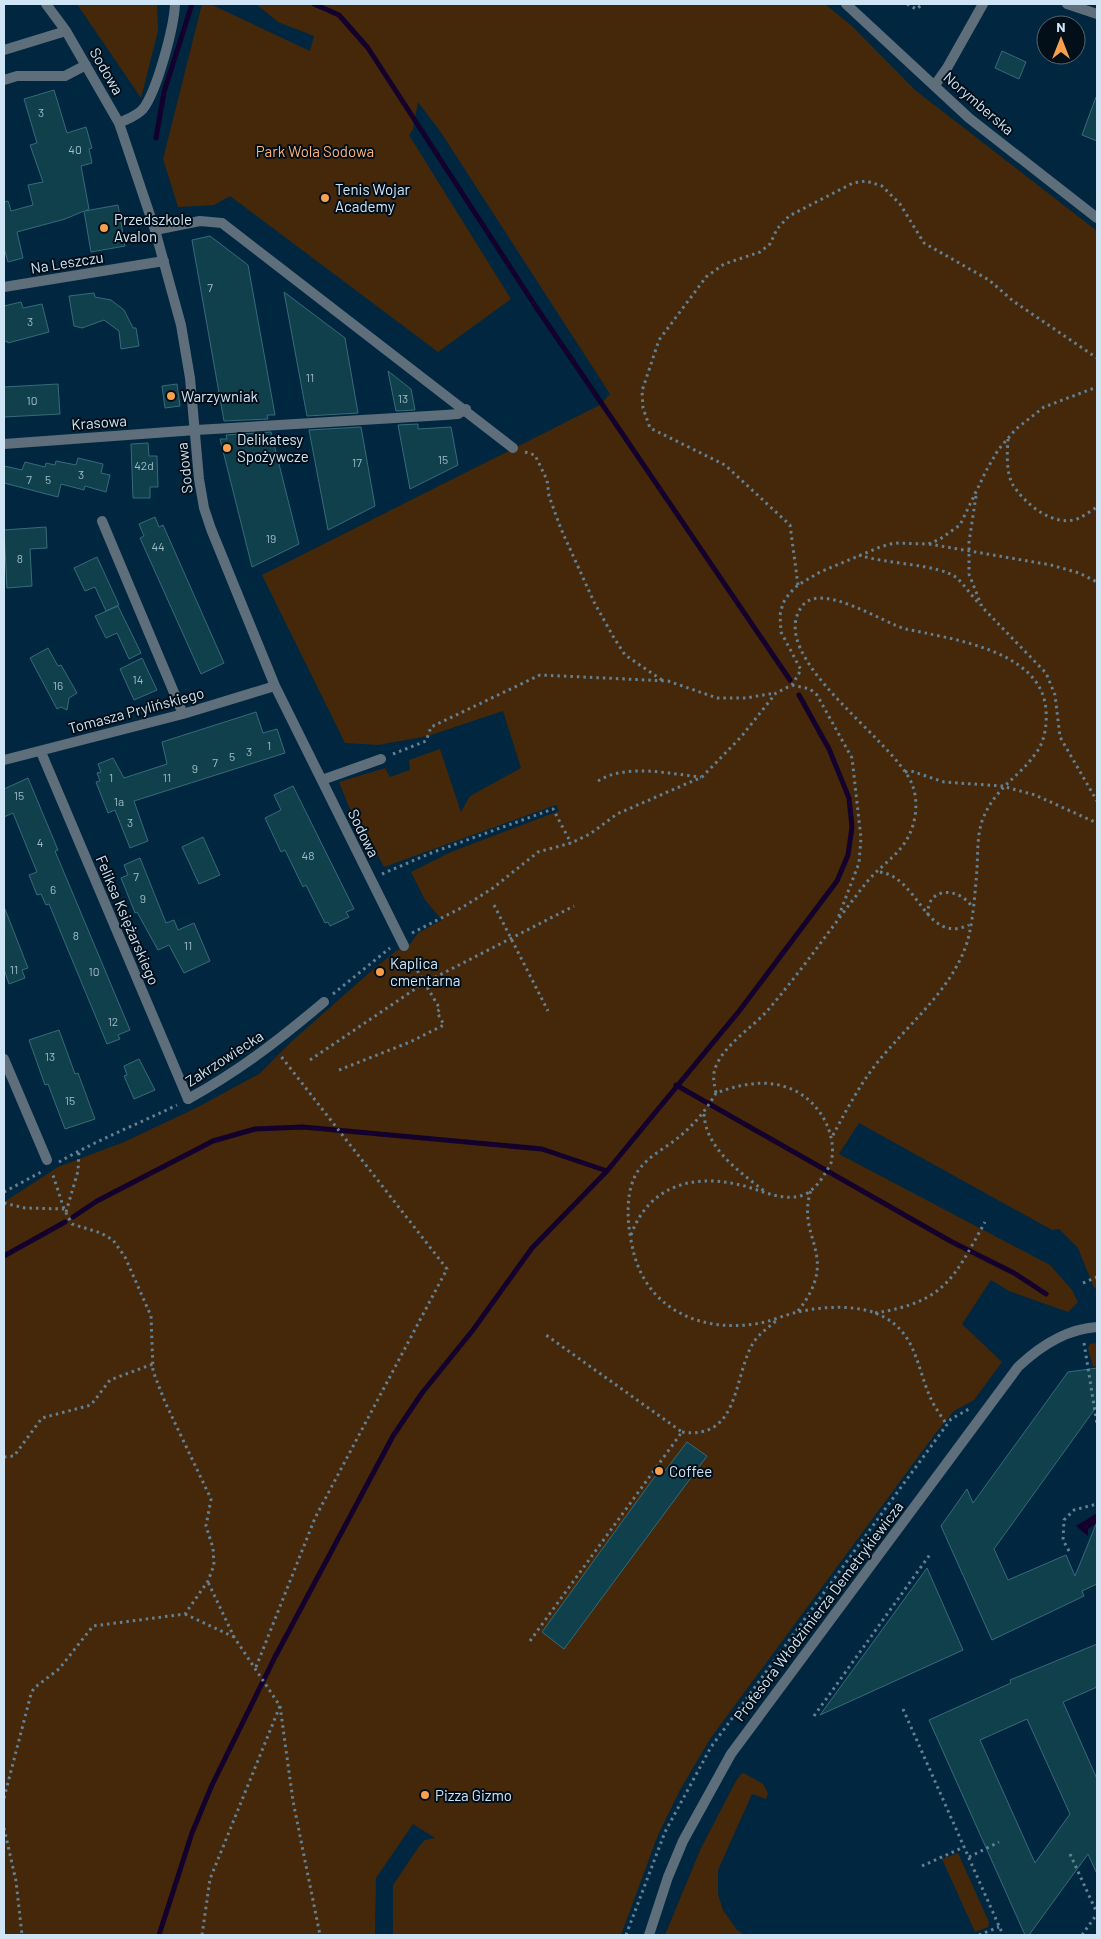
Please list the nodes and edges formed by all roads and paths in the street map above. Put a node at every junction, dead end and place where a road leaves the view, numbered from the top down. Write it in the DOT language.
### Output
graph roads {
  1 [pos="46,4"];
  2 [pos="174,4"];
  3 [pos="846,4"];
  4 [pos="907,4"];
  5 [pos="923,4"];
  6 [pos="983,4"];
  7 [pos="1067,4"];
  8 [pos="1097,14"];
  9 [pos="66,31"];
  10 [pos="4,50"];
  11 [pos="86,65"];
  12 [pos="4,80"];
  13 [pos="935,85"];
  14 [pos="119,123"];
  15 [pos="1097,218"];
  16 [pos="155,230"];
  17 [pos="164,261"];
  18 [pos="4,287"];
  19 [pos="1097,358"];
  20 [pos="1097,387"];
  21 [pos="466,409"];
  22 [pos="196,430"];
  23 [pos="1008,439"];
  24 [pos="4,444"];
  25 [pos="513,448"];
  26 [pos="977,493"];
  27 [pos="1097,507"];
  28 [pos="102,521"];
  29 [pos="928,544"];
  30 [pos="969,550"];
  31 [pos="859,555"];
  32 [pos="1097,582"];
  33 [pos="798,585"];
  34 [pos="982,607"];
  35 [pos="663,681"];
  36 [pos="275,686"];
  37 [pos="792,686"];
  38 [pos="776,692"];
  39 [pos="183,714"];
  40 [pos="41,752"];
  41 [pos="381,759"];
  42 [pos="4,760"];
  43 [pos="905,772"];
  44 [pos="702,777"];
  45 [pos="322,780"];
  46 [pos="598,781"];
  47 [pos="1002,786"];
  48 [pos="1097,801"];
  49 [pos="1097,823"];
  50 [pos="571,843"];
  51 [pos="880,872"];
  52 [pos="370,880"];
  53 [pos="494,905"];
  54 [pos="574,906"];
  55 [pos="972,908"];
  56 [pos="928,916"];
  57 [pos="836,921"];
  58 [pos="970,925"];
  59 [pos="512,938"];
  60 [pos="402,943"];
  61 [pos="424,983"];
  62 [pos="324,1002"];
  63 [pos="548,1011"];
  64 [pos="272,1046"];
  65 [pos="4,1059"];
  66 [pos="310,1060"];
  67 [pos="338,1070"];
  68 [pos="716,1093"];
  69 [pos="188,1100"];
  70 [pos="704,1113"];
  71 [pos="832,1137"];
  72 [pos="79,1150"];
  73 [pos="58,1163"];
  74 [pos="49,1164"];
  75 [pos="811,1190"];
  76 [pos="4,1192"];
  77 [pos="768,1193"];
  78 [pos="4,1203"];
  79 [pos="64,1209"];
  80 [pos="66,1213"];
  81 [pos="985,1222"];
  82 [pos="631,1235"];
  83 [pos="1097,1277"];
  84 [pos="1083,1283"];
  85 [pos="798,1312"];
  86 [pos="874,1313"];
  87 [pos="777,1320"];
  88 [pos="1097,1327"];
  89 [pos="546,1335"];
  90 [pos="1084,1343"];
  91 [pos="153,1364"];
  92 [pos="970,1409"];
  93 [pos="1097,1424"];
  94 [pos="682,1432"];
  95 [pos="4,1457"];
  96 [pos="1097,1504"];
  97 [pos="1069,1551"];
  98 [pos="931,1553"];
  99 [pos="208,1581"];
  100 [pos="185,1614"];
  101 [pos="234,1637"];
  102 [pos="530,1642"];
  103 [pos="256,1667"];
  104 [pos="280,1706"];
  105 [pos="903,1708"];
  106 [pos="814,1716"];
  107 [pos="4,1798"];
  108 [pos="4,1828"];
  109 [pos="999,1842"];
  110 [pos="964,1847"];
  111 [pos="1070,1854"];
  112 [pos="969,1857"];
  113 [pos="922,1866"];
  114 [pos="1097,1914"];
  115 [pos="999,1927"];
  116 [pos="22,1935"];
  117 [pos="202,1935"];
  118 [pos="320,1935"];
  119 [pos="649,1935"];
  120 [pos="979,1935"];
  121 [pos="1003,1935"];
  122 [pos="1082,1935"];
  1 -- 9 [label="street, Sodowa"];
  2 -- 14 [label="street"];
  3 -- 13 [label="street, Norymberska"];
  4 -- 5 [label="path"];
  6 -- 13 [label="street"];
  7 -- 8 [label="street"];
  9 -- 10 [label="street"];
  9 -- 11 [label="street, Sodowa"];
  11 -- 12 [label="street"];
  11 -- 14 [label="street, Sodowa"];
  13 -- 15 [label="street, Norymberska"];
  14 -- 16 [label="street, Sodowa"];
  16 -- 17 [label="street, Sodowa"];
  16 -- 21 [label="street"];
  17 -- 18 [label="street, Na Leszczu"];
  17 -- 22 [label="street, Sodowa"];
  19 -- 33 [label="path"];
  20 -- 23 [label="path"];
  21 -- 22 [label="street, Krasowa"];
  21 -- 25 [label="street"];
  22 -- 24 [label="street, Krasowa"];
  22 -- 36 [label="street, Sodowa"];
  23 -- 26 [label="path"];
  23 -- 27 [label="path"];
  25 -- 35 [label="path"];
  26 -- 29 [label="path"];
  26 -- 30 [label="path"];
  28 -- 39 [label="street"];
  29 -- 30 [label="path"];
  29 -- 31 [label="path"];
  30 -- 32 [label="path"];
  30 -- 34 [label="path"];
  31 -- 33 [label="path"];
  31 -- 34 [label="path"];
  33 -- 37 [label="path"];
  34 -- 48 [label="path"];
  35 -- 38 [label="path"];
  35 -- 41 [label="path"];
  36 -- 39 [label="street, Tomasza Prylińskiego"];
  36 -- 45 [label="street, Sodowa"];
  37 -- 38 [label="path"];
  37 -- 57 [label="path"];
  38 -- 44 [label="path"];
  39 -- 40 [label="street, Tomasza Prylińskiego"];
  40 -- 42 [label="street, Tomasza Prylińskiego"];
  40 -- 69 [label="street, Feliksa Księżarskiego"];
  41 -- 45 [label="street"];
  43 -- 47 [label="path"];
  43 -- 47 [label="path"];
  43 -- 51 [label="path"];
  44 -- 46 [label="path"];
  44 -- 50 [label="path"];
  45 -- 52 [label="street, Sodowa"];
  47 -- 49 [label="path"];
  47 -- 55 [label="path"];
  50 -- 52 [label="path"];
  50 -- 60 [label="path"];
  51 -- 56 [label="path"];
  51 -- 57 [label="path"];
  52 -- 60 [label="street, Sodowa"];
  53 -- 59 [label="path"];
  54 -- 59 [label="path"];
  55 -- 56 [label="path"];
  55 -- 58 [label="path"];
  56 -- 58 [label="path"];
  57 -- 68 [label="path"];
  58 -- 71 [label="path"];
  59 -- 61 [label="path"];
  59 -- 63 [label="path"];
  60 -- 61 [label="path"];
  60 -- 62 [label="path"];
  61 -- 66 [label="path"];
  61 -- 67 [label="path"];
  62 -- 64 [label="street, Zakrzowiecka"];
  64 -- 69 [label="street, Zakrzowiecka"];
  64 -- 103 [label="path"];
  65 -- 74 [label="street"];
  68 -- 70 [label="path"];
  68 -- 71 [label="path"];
  69 -- 72 [label="path, Zakrzowiecka"];
  70 -- 77 [label="path"];
  70 -- 82 [label="path"];
  71 -- 75 [label="path"];
  72 -- 73 [label="path, Zakrzowiecka"];
  72 -- 80 [label="path"];
  74 -- 76 [label="path"];
  74 -- 79 [label="path"];
  75 -- 77 [label="path"];
  75 -- 85 [label="path"];
  77 -- 82 [label="path"];
  78 -- 79 [label="path"];
  79 -- 80 [label="path"];
  80 -- 91 [label="path"];
  81 -- 86 [label="path"];
  82 -- 87 [label="path"];
  83 -- 84 [label="path"];
  85 -- 86 [label="path"];
  85 -- 87 [label="path"];
  86 -- 92 [label="path"];
  87 -- 94 [label="path"];
  88 -- 119 [label="street, Profesora Włodzimierza Demetrykiewicza"];
  89 -- 94 [label="path"];
  90 -- 93 [label="path"];
  91 -- 95 [label="path"];
  91 -- 99 [label="path"];
  94 -- 102 [label="path"];
  96 -- 97 [label="path"];
  98 -- 106 [label="path"];
  99 -- 100 [label="path"];
  99 -- 101 [label="path"];
  100 -- 101 [label="path"];
  100 -- 107 [label="path"];
  101 -- 103 [label="path"];
  103 -- 104 [label="path"];
  104 -- 117 [label="path"];
  104 -- 118 [label="path"];
  105 -- 110 [label="path"];
  108 -- 116 [label="path"];
  109 -- 112 [label="path"];
  110 -- 112 [label="path"];
  110 -- 113 [label="path"];
  111 -- 114 [label="path"];
  112 -- 115 [label="path"];
  114 -- 122 [label="path"];
  115 -- 120 [label="path"];
  115 -- 121 [label="path"];
}
